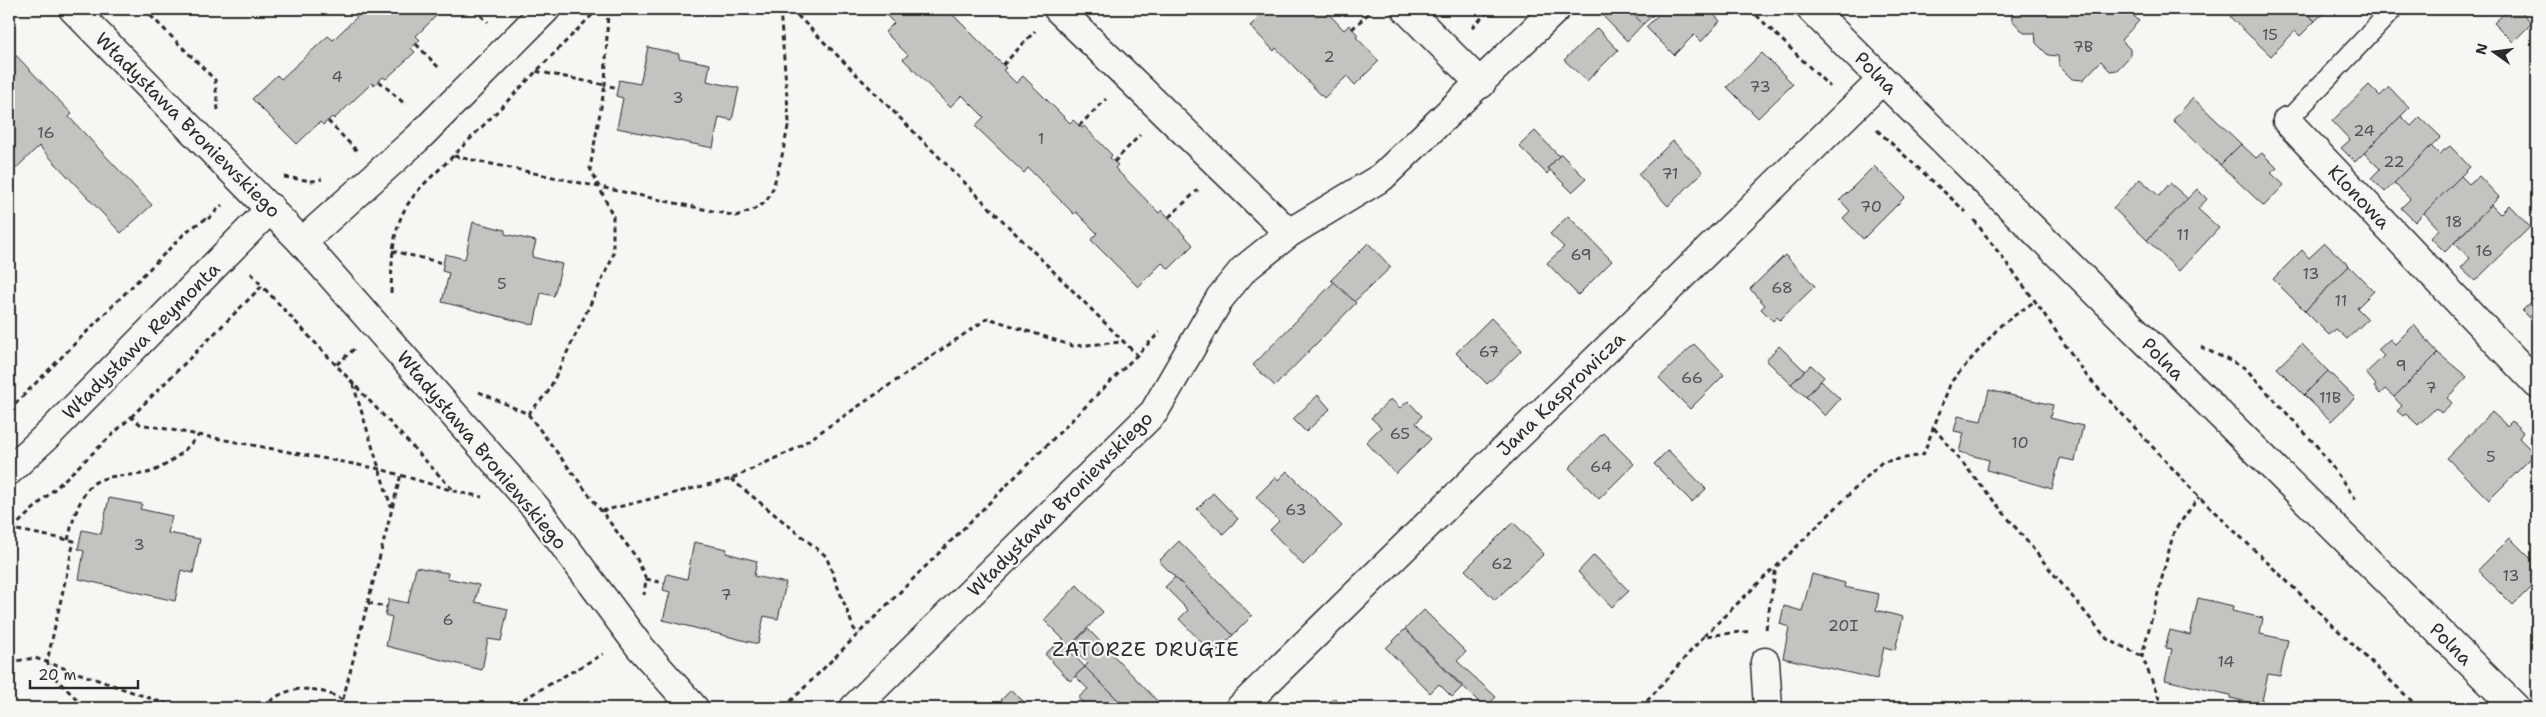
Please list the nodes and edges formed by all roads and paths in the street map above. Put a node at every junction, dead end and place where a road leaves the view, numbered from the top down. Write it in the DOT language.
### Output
graph roads {
  1 [pos="72,9"];
  2 [pos="144,9"];
  3 [pos="474,9"];
  4 [pos="546,9"];
  5 [pos="598,9"];
  6 [pos="608,9"];
  7 [pos="780,9"];
  8 [pos="791,9"];
  9 [pos="1058,9"];
  10 [pos="1406,9"];
  11 [pos="1490,9"];
  12 [pos="1556,9"];
  13 [pos="1750,9"];
  14 [pos="1811,9"];
  15 [pos="2393,9"];
  16 [pos="1371,11"];
  17 [pos="492,25"];
  18 [pos="1352,29"];
  19 [pos="1037,30"];
  20 [pos="416,44"];
  21 [pos="1445,48"];
  22 [pos="1003,65"];
  23 [pos="485,70"];
  24 [pos="536,71"];
  25 [pos="444,73"];
  26 [pos="1882,80"];
  27 [pos="379,81"];
  28 [pos="1481,84"];
  29 [pos="605,85"];
  30 [pos="618,88"];
  31 [pos="1106,98"];
  32 [pos="409,108"];
  33 [pos="1853,108"];
  34 [pos="219,118"];
  35 [pos="328,121"];
  36 [pos="2287,121"];
  37 [pos="1079,126"];
  38 [pos="1142,133"];
  39 [pos="361,154"];
  40 [pos="453,156"];
  41 [pos="1114,162"];
  42 [pos="278,173"];
  43 [pos="330,177"];
  44 [pos="1205,183"];
  45 [pos="598,186"];
  46 [pos="271,208"];
  47 [pos="1169,217"];
  48 [pos="207,218"];
  49 [pos="1289,233"];
  50 [pos="302,242"];
  51 [pos="392,252"];
  52 [pos="443,263"];
  53 [pos="2034,301"];
  54 [pos="1166,326"];
  55 [pos="378,328"];
  56 [pos="1123,342"];
  57 [pos="1138,356"];
  58 [pos="336,365"];
  59 [pos="352,382"];
  60 [pos="2537,384"];
  61 [pos="472,389"];
  62 [pos="9,410"];
  63 [pos="528,414"];
  64 [pos="131,417"];
  65 [pos="1934,427"];
  66 [pos="199,435"];
  67 [pos="380,469"];
  68 [pos="9,472"];
  69 [pos="401,474"];
  70 [pos="731,479"];
  71 [pos="454,491"];
  72 [pos="484,497"];
  73 [pos="2199,497"];
  74 [pos="392,508"];
  75 [pos="602,511"];
  76 [pos="10,530"];
  77 [pos="80,539"];
  78 [pos="68,540"];
  79 [pos="74,541"];
  80 [pos="1776,567"];
  81 [pos="646,579"];
  82 [pos="664,583"];
  83 [pos="647,602"];
  84 [pos="368,603"];
  85 [pos="387,607"];
  86 [pos="1765,630"];
  87 [pos="859,634"];
  88 [pos="1704,636"];
  89 [pos="608,651"];
  90 [pos="2142,656"];
  91 [pos="9,662"];
  92 [pos="47,662"];
  93 [pos="1766,662"];
  94 [pos="343,699"];
  95 [pos="2411,701"];
  96 [pos="86,708"];
  97 [pos="178,708"];
  98 [pos="264,708"];
  99 [pos="354,708"];
  100 [pos="508,708"];
  101 [pos="694,708"];
  102 [pos="784,708"];
  103 [pos="854,708"];
  104 [pos="1240,708"];
  105 [pos="1641,708"];
  106 [pos="1768,708"];
  107 [pos="2163,708"];
  108 [pos="2408,708"];
  109 [pos="2419,708"];
  110 [pos="2516,708"];
  1 -- 46 [label="street, Władysława Broniewskiego"];
  2 -- 34 [label="path"];
  3 -- 17 [label="path"];
  4 -- 23 [label="street"];
  5 -- 24 [label="path"];
  6 -- 29 [label="path"];
  7 -- 45 [label="path"];
  8 -- 56 [label="path"];
  9 -- 49 [label="street"];
  10 -- 21 [label="street"];
  11 -- 21 [label="path"];
  12 -- 28 [label="street, Władysława Broniewskiego"];
  13 -- 33 [label="path"];
  14 -- 26 [label="street, Polna"];
  15 -- 36 [label="lane, Klonowa"];
  16 -- 18 [label="path"];
  19 -- 22 [label="path"];
  20 -- 25 [label="path"];
  21 -- 28 [label="street"];
  23 -- 24 [label="path"];
  23 -- 50 [label="street"];
  24 -- 29 [label="path"];
  24 -- 40 [label="path"];
  26 -- 33 [label="street, Jana Kasprowicza"];
  26 -- 110 [label="street, Polna"];
  27 -- 32 [label="path"];
  28 -- 49 [label="street, Władysława Broniewskiego"];
  29 -- 30 [label="path"];
  29 -- 45 [label="path"];
  31 -- 37 [label="path"];
  33 -- 53 [label="path"];
  33 -- 104 [label="street, Jana Kasprowicza"];
  35 -- 39 [label="path"];
  36 -- 60 [label="street, Klonowa"];
  38 -- 41 [label="path"];
  40 -- 45 [label="path"];
  40 -- 51 [label="path"];
  42 -- 43 [label="path"];
  44 -- 47 [label="path"];
  45 -- 63 [label="path"];
  46 -- 50 [label="street, Władysława Broniewskiego"];
  46 -- 68 [label="street, Władysława Reymonta"];
  48 -- 62 [label="path"];
  49 -- 103 [label="street, Władysława Broniewskiego"];
  50 -- 55 [label="street, Władysława Broniewskiego"];
  51 -- 52 [label="path"];
  51 -- 55 [label="path"];
  53 -- 65 [label="path"];
  53 -- 73 [label="path"];
  54 -- 57 [label="path"];
  55 -- 58 [label="path"];
  55 -- 101 [label="street, Władysława Broniewskiego"];
  56 -- 57 [label="path"];
  56 -- 70 [label="path"];
  57 -- 87 [label="path"];
  58 -- 59 [label="path"];
  58 -- 64 [label="path"];
  59 -- 67 [label="path"];
  59 -- 71 [label="path"];
  61 -- 63 [label="path"];
  63 -- 75 [label="path"];
  64 -- 66 [label="path"];
  64 -- 76 [label="path"];
  65 -- 80 [label="path"];
  65 -- 90 [label="path"];
  66 -- 67 [label="path"];
  66 -- 78 [label="path"];
  67 -- 69 [label="path"];
  67 -- 74 [label="path"];
  69 -- 71 [label="path"];
  69 -- 74 [label="path"];
  70 -- 75 [label="path"];
  70 -- 87 [label="path"];
  71 -- 72 [label="path"];
  73 -- 90 [label="path"];
  73 -- 95 [label="path"];
  74 -- 84 [label="path"];
  75 -- 81 [label="path"];
  76 -- 78 [label="path"];
  77 -- 79 [label="path"];
  78 -- 79 [label="path"];
  79 -- 92 [label="path"];
  80 -- 86 [label="path"];
  80 -- 88 [label="path"];
  81 -- 82 [label="path"];
  81 -- 83 [label="path"];
  84 -- 85 [label="path"];
  84 -- 94 [label="path"];
  86 -- 88 [label="path"];
  86 -- 93 [label="path"];
  87 -- 102 [label="path"];
  88 -- 105 [label="path"];
  89 -- 100 [label="path"];
  90 -- 107 [label="path"];
  91 -- 92 [label="path"];
  92 -- 96 [label="path"];
  92 -- 97 [label="path"];
  93 -- 106 [label="street"];
  94 -- 98 [label="path"];
  94 -- 99 [label="path"];
  95 -- 108 [label="path"];
  95 -- 109 [label="path"];
}
